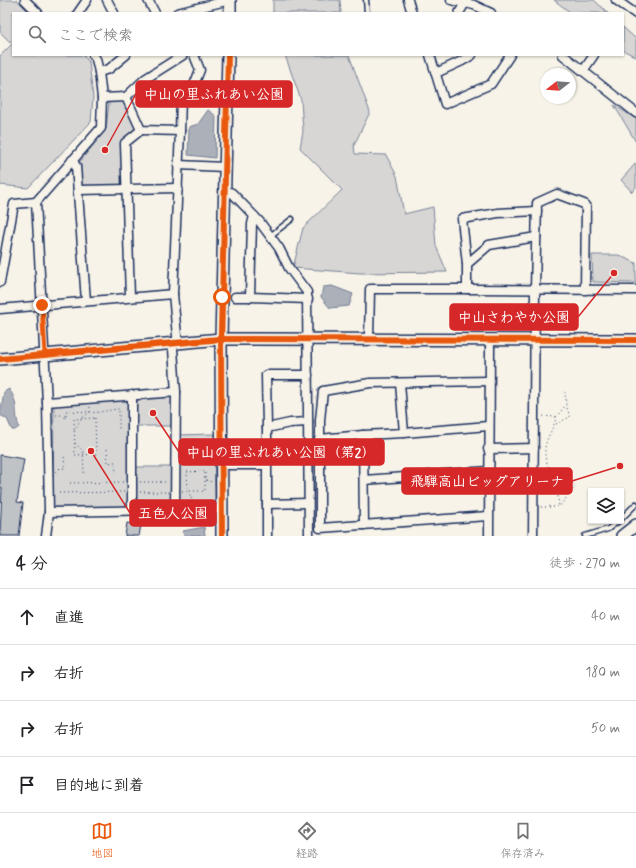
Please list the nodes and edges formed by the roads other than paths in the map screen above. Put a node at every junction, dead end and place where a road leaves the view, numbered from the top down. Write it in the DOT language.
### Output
graph roads {
  1 [pos="25,0"];
  2 [pos="87,0"];
  3 [pos="108,0"];
  4 [pos="149,0"];
  5 [pos="230,0"];
  6 [pos="366,0"];
  7 [pos="408,0"];
  8 [pos="451,0"];
  9 [pos="616,0"];
  10 [pos="464,3"];
  11 [pos="37,12"];
  12 [pos="79,12"];
  13 [pos="114,12"];
  14 [pos="155,12"];
  15 [pos="181,12"];
  16 [pos="230,12"];
  17 [pos="367,12"];
  18 [pos="412,12"];
  19 [pos="459,12"];
  20 [pos="488,12"];
  21 [pos="636,14"];
  22 [pos="94,56"];
  23 [pos="125,56"];
  24 [pos="181,56"];
  25 [pos="194,56"];
  26 [pos="228,56"];
  27 [pos="430,56"];
  28 [pos="470,56"];
  29 [pos="509,56"];
  30 [pos="563,56"];
  31 [pos="593,56"];
  32 [pos="583,71"];
  33 [pos="99,72"];
  34 [pos="436,72"];
  35 [pos="126,97"];
  36 [pos="102,98"];
  37 [pos="636,113"];
  38 [pos="141,130"];
  39 [pos="180,131"];
  40 [pos="72,160"];
  41 [pos="178,165"];
  42 [pos="225,167"];
  43 [pos="178,188"];
  44 [pos="126,189"];
  45 [pos="78,190"];
  46 [pos="225,190"];
  47 [pos="36,202"];
  48 [pos="537,211"];
  49 [pos="254,216"];
  50 [pos="292,219"];
  51 [pos="270,236"];
  52 [pos="536,237"];
  53 [pos="468,264"];
  54 [pos="0,282"];
  55 [pos="467,289"];
  56 [pos="535,290"];
  57 [pos="585,290"];
  58 [pos="636,290"];
  59 [pos="174,294"];
  60 [pos="130,297"];
  61 [pos="235,297"];
  62 [pos="250,297"];
  63 [pos="308,299"];
  64 [pos="86,301"];
  65 [pos="42,305"];
  66 [pos="0,309"];
  67 [pos="177,336"];
  68 [pos="221,339"];
  69 [pos="308,339"];
  70 [pos="369,339"];
  71 [pos="534,340"];
  72 [pos="636,340"];
  73 [pos="490,347"];
  74 [pos="172,349"];
  75 [pos="45,354"];
  76 [pos="0,359"];
  77 [pos="308,375"];
  78 [pos="489,381"];
  79 [pos="400,383"];
  80 [pos="176,392"];
  81 [pos="132,395"];
  82 [pos="47,402"];
  83 [pos="308,422"];
  84 [pos="488,426"];
  85 [pos="267,428"];
  86 [pos="404,433"];
  87 [pos="363,435"];
  88 [pos="319,439"];
  89 [pos="534,448"];
  90 [pos="488,449"];
  91 [pos="222,465"];
  92 [pos="267,465"];
  93 [pos="488,471"];
  94 [pos="364,480"];
  95 [pos="308,503"];
  96 [pos="267,504"];
  97 [pos="636,504"];
  98 [pos="222,509"];
  99 [pos="132,510"];
  100 [pos="175,510"];
  101 [pos="49,512"];
  102 [pos="488,516"];
  103 [pos="624,516"];
  104 [pos="615,524"];
  105 [pos="364,525"];
  106 [pos="636,525"];
  107 [pos="46,536"];
  108 [pos="222,536"];
  109 [pos="267,536"];
  110 [pos="309,536"];
  111 [pos="488,536"];
  112 [pos="533,536"];
  113 [pos="585,536"];
  114 [pos="622,536"];
  1 -- 11 [label="street"];
  2 -- 12 [label="street"];
  3 -- 13 [label="street"];
  4 -- 14 [label="street"];
  5 -- 15 [label="street"];
  5 -- 16 [label="street"];
  6 -- 17 [label="lane"];
  7 -- 18 [label="street"];
  8 -- 10 [label="street"];
  9 -- 21 [label="street"];
  10 -- 19 [label="street"];
  10 -- 20 [label="street"];
  22 -- 33 [label="street"];
  23 -- 33 [label="street"];
  24 -- 35 [label="street"];
  25 -- 39 [label="street"];
  26 -- 42 [label="street"];
  27 -- 34 [label="street"];
  28 -- 34 [label="street"];
  29 -- 34 [label="street"];
  30 -- 32 [label="street"];
  31 -- 32 [label="street"];
  32 -- 37 [label="street"];
  33 -- 36 [label="street"];
  35 -- 36 [label="street"];
  35 -- 38 [label="street"];
  36 -- 40 [label="street"];
  38 -- 39 [label="street"];
  38 -- 44 [label="street"];
  39 -- 41 [label="street"];
  40 -- 45 [label="street"];
  40 -- 47 [label="street"];
  41 -- 42 [label="street"];
  41 -- 43 [label="street"];
  42 -- 46 [label="street"];
  43 -- 44 [label="street"];
  43 -- 59 [label="street"];
  44 -- 45 [label="street"];
  44 -- 60 [label="street"];
  45 -- 64 [label="street"];
  46 -- 49 [label="street"];
  46 -- 68 [label="street"];
  47 -- 54 [label="street"];
  47 -- 65 [label="street"];
  48 -- 52 [label="street"];
  48 -- 53 [label="street"];
  48 -- 57 [label="street"];
  49 -- 51 [label="street"];
  49 -- 62 [label="street"];
  50 -- 51 [label="lane"];
  51 -- 63 [label="street"];
  52 -- 53 [label="street"];
  52 -- 56 [label="street"];
  53 -- 55 [label="street"];
  55 -- 56 [label="street"];
  55 -- 70 [label="street"];
  56 -- 57 [label="street"];
  56 -- 71 [label="street"];
  57 -- 58 [label="street"];
  59 -- 60 [label="street"];
  59 -- 67 [label="street"];
  60 -- 64 [label="street"];
  61 -- 62 [label="street"];
  62 -- 63 [label="street"];
  63 -- 69 [label="street"];
  64 -- 65 [label="street"];
  65 -- 66 [label="street"];
  65 -- 75 [label="street"];
  68 -- 69 [label="street"];
  68 -- 75 [label="street"];
  68 -- 91 [label="street"];
  69 -- 70 [label="street"];
  69 -- 77 [label="street"];
  70 -- 71 [label="street"];
  71 -- 72 [label="street"];
  71 -- 89 [label="street"];
  73 -- 78 [label="street"];
  74 -- 80 [label="street"];
  75 -- 76 [label="street"];
  75 -- 82 [label="street"];
  77 -- 83 [label="street"];
  77 -- 85 [label="street"];
  78 -- 79 [label="street"];
  78 -- 84 [label="street"];
  79 -- 86 [label="street"];
  79 -- 88 [label="street"];
  80 -- 81 [label="street"];
  80 -- 100 [label="street"];
  81 -- 82 [label="street"];
  81 -- 99 [label="street"];
  82 -- 101 [label="street"];
  83 -- 85 [label="street"];
  83 -- 95 [label="street"];
  84 -- 86 [label="street"];
  84 -- 90 [label="street"];
  85 -- 92 [label="street"];
  86 -- 87 [label="street"];
  87 -- 88 [label="street"];
  87 -- 94 [label="street"];
  88 -- 105 [label="street"];
  89 -- 90 [label="street"];
  89 -- 112 [label="street"];
  90 -- 93 [label="street"];
  91 -- 92 [label="street"];
  91 -- 98 [label="street"];
  92 -- 96 [label="street"];
  93 -- 94 [label="street"];
  93 -- 102 [label="street"];
  94 -- 105 [label="street"];
  95 -- 96 [label="street"];
  95 -- 110 [label="street"];
  96 -- 109 [label="street"];
  97 -- 103 [label="lane"];
  98 -- 100 [label="street"];
  98 -- 108 [label="street"];
  99 -- 100 [label="street"];
  99 -- 101 [label="street"];
  101 -- 107 [label="street"];
  102 -- 105 [label="street"];
  102 -- 111 [label="street"];
  104 -- 113 [label="lane"];
  106 -- 114 [label="street"];
}
